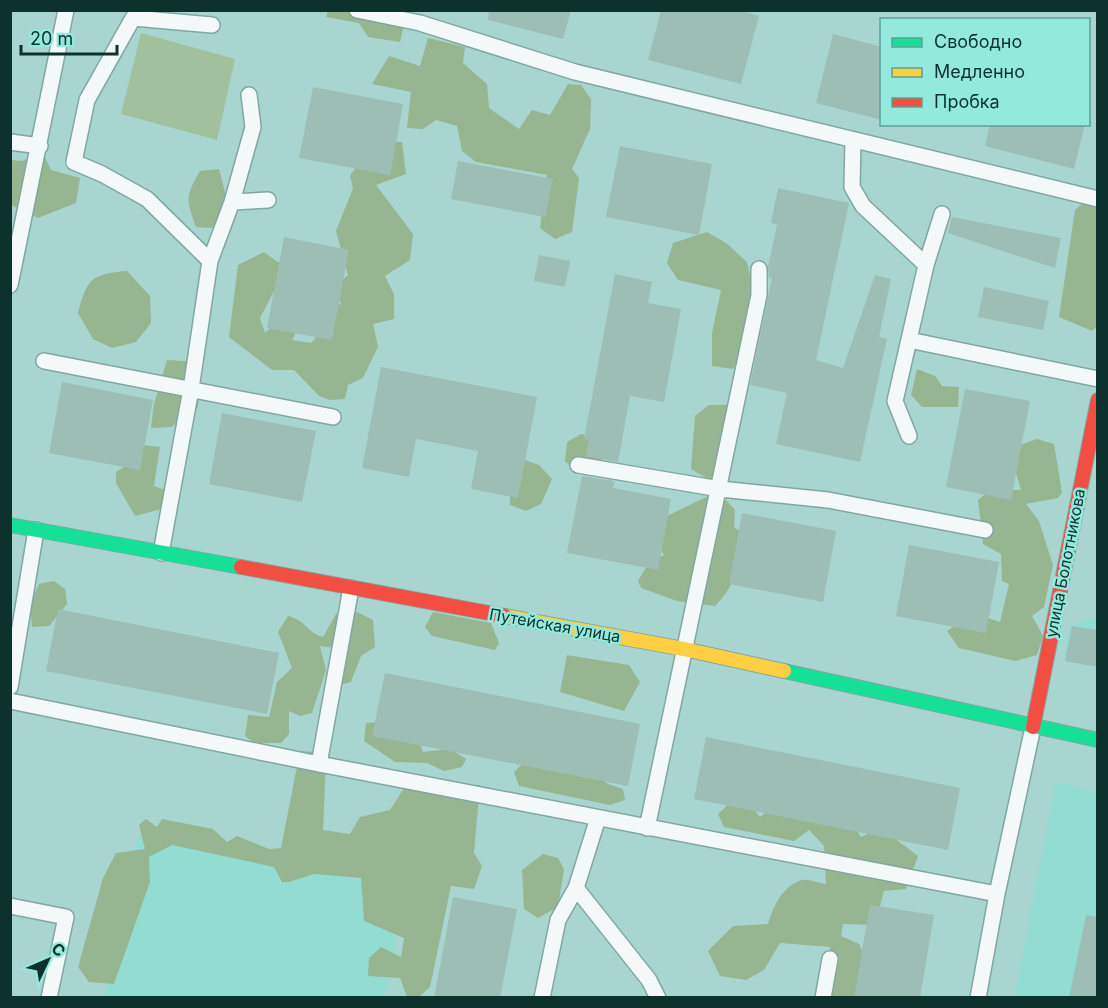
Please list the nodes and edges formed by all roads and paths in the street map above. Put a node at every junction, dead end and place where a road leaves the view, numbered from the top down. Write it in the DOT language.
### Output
graph roads {
  1 [pos="66,10"];
  2 [pos="357,10"];
  3 [pos="421,17"];
  4 [pos="212,25"];
  5 [pos="249,95"];
  6 [pos="853,140"];
  7 [pos="10,142"];
  8 [pos="40,146"];
  9 [pos="1098,199"];
  10 [pos="268,200"];
  11 [pos="232,202"];
  12 [pos="942,214"];
  13 [pos="210,261"];
  14 [pos="926,265"];
  15 [pos="759,269"];
  16 [pos="10,285"];
  17 [pos="909,340"];
  18 [pos="44,361"];
  19 [pos="1098,380"];
  20 [pos="191,389"];
  21 [pos="1098,400"];
  22 [pos="333,417"];
  23 [pos="909,436"];
  24 [pos="578,465"];
  25 [pos="720,489"];
  26 [pos="10,525"];
  27 [pos="36,530"];
  28 [pos="985,530"];
  29 [pos="161,553"];
  30 [pos="351,588"];
  31 [pos="684,649"];
  32 [pos="10,687"];
  33 [pos="10,701"];
  34 [pos="1033,727"];
  35 [pos="1098,740"];
  36 [pos="319,764"];
  37 [pos="598,818"];
  38 [pos="647,828"];
  39 [pos="576,888"];
  40 [pos="997,894"];
  41 [pos="10,906"];
  42 [pos="830,959"];
  43 [pos="49,998"];
  44 [pos="542,998"];
  45 [pos="658,998"];
  46 [pos="823,998"];
  47 [pos="978,998"];
  1 -- 8 [label="lane"];
  2 -- 3 [label="lane"];
  3 -- 6 [label="lane"];
  4 -- 13 [label="lane"];
  5 -- 11 [label="lane"];
  6 -- 9 [label="lane"];
  6 -- 14 [label="lane"];
  7 -- 8 [label="lane"];
  8 -- 16 [label="lane"];
  10 -- 11 [label="lane"];
  11 -- 13 [label="lane"];
  12 -- 14 [label="lane"];
  13 -- 20 [label="lane"];
  14 -- 17 [label="lane"];
  15 -- 25 [label="lane"];
  17 -- 19 [label="lane"];
  17 -- 23 [label="lane"];
  18 -- 20 [label="lane"];
  20 -- 22 [label="lane"];
  20 -- 29 [label="lane"];
  21 -- 34 [label="street, улица Болотникова"];
  24 -- 25 [label="lane"];
  25 -- 28 [label="lane"];
  25 -- 31 [label="lane"];
  26 -- 27 [label="street, Путейская улица"];
  27 -- 29 [label="street, Путейская улица"];
  27 -- 32 [label="lane"];
  29 -- 30 [label="street, Путейская улица"];
  30 -- 31 [label="street, Путейская улица"];
  30 -- 36 [label="lane"];
  31 -- 34 [label="street, Путейская улица"];
  31 -- 38 [label="lane"];
  33 -- 36 [label="lane"];
  34 -- 35 [label="street, Путейская улица"];
  34 -- 40 [label="lane"];
  36 -- 37 [label="lane"];
  37 -- 38 [label="lane"];
  37 -- 39 [label="lane"];
  38 -- 40 [label="lane"];
  39 -- 44 [label="lane"];
  39 -- 45 [label="lane"];
  40 -- 47 [label="lane"];
  41 -- 43 [label="lane"];
  42 -- 46 [label="lane"];
}
